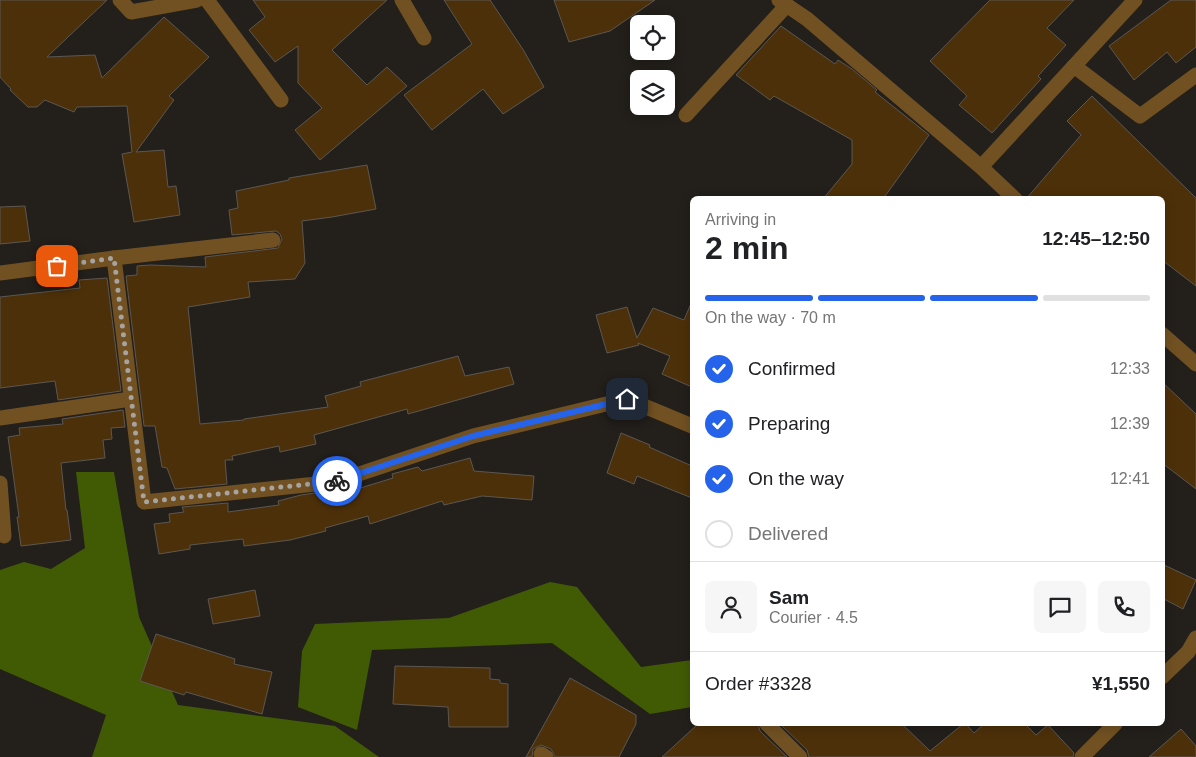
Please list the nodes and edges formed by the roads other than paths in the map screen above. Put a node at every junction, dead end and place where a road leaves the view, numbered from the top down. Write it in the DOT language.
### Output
graph roads {
  1 [pos="120,0"];
  2 [pos="197,0"];
  3 [pos="207,0"];
  4 [pos="402,0"];
  5 [pos="1135,0"];
  6 [pos="783,3"];
  7 [pos="424,38"];
  8 [pos="1074,66"];
  9 [pos="1196,75"];
  10 [pos="281,100"];
  11 [pos="686,115"];
  12 [pos="981,167"];
  13 [pos="1012,196"];
  14 [pos="273,240"];
  15 [pos="114,258"];
  16 [pos="0,273"];
  17 [pos="1165,337"];
  18 [pos="1196,364"];
  19 [pos="131,399"];
  20 [pos="0,418"];
  21 [pos="690,425"];
  22 [pos="0,483"];
  23 [pos="4,536"];
  24 [pos="1196,638"];
  25 [pos="1165,674"];
  26 [pos="769,726"];
  27 [pos="1113,726"];
  28 [pos="800,757"];
  29 [pos="1082,757"];
  1 -- 2 [label="street"];
  3 -- 10 [label="street"];
  4 -- 7 [label="street"];
  5 -- 8 [label="street"];
  6 -- 11 [label="street"];
  6 -- 12 [label="street"];
  8 -- 9 [label="street"];
  8 -- 12 [label="street"];
  12 -- 13 [label="street"];
  14 -- 15 [label="street"];
  15 -- 16 [label="street"];
  15 -- 19 [label="street"];
  17 -- 18 [label="street"];
  19 -- 20 [label="street"];
  19 -- 21 [label="street"];
  22 -- 23 [label="street"];
  24 -- 25 [label="street"];
  26 -- 28 [label="street"];
  27 -- 29 [label="street"];
}
